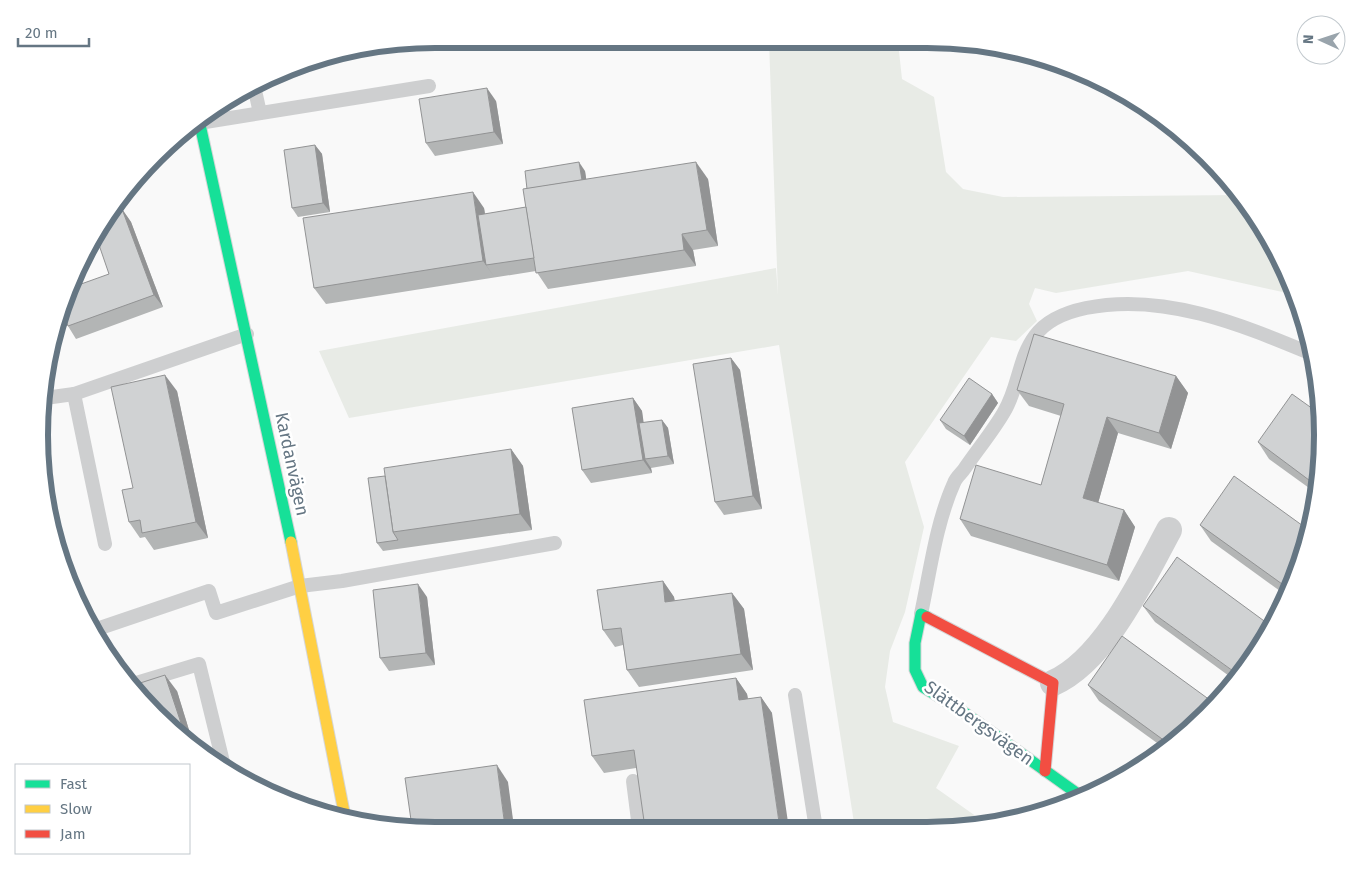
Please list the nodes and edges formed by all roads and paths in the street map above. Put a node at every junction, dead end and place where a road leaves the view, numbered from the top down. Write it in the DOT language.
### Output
graph roads {
  1 [pos="429,86"];
  2 [pos="255,91"];
  3 [pos="260,113"];
  4 [pos="208,121"];
  5 [pos="200,126"];
  6 [pos="247,334"];
  7 [pos="1304,350"];
  8 [pos="74,394"];
  9 [pos="49,397"];
  10 [pos="1169,530"];
  11 [pos="555,543"];
  12 [pos="104,544"];
  13 [pos="300,586"];
  14 [pos="921,614"];
  15 [pos="99,628"];
  16 [pos="138,683"];
  17 [pos="1053,683"];
  18 [pos="795,695"];
  19 [pos="222,758"];
  20 [pos="1045,771"];
  21 [pos="633,780"];
  22 [pos="1075,792"];
  23 [pos="344,810"];
  24 [pos="638,822"];
  25 [pos="815,822"];
  1 -- 3 [label="lane"];
  2 -- 3 [label="lane"];
  3 -- 4 [label="lane"];
  5 -- 6 [label="street, Kardanvägen"];
  6 -- 8 [label="lane"];
  6 -- 13 [label="street, Kardanvägen"];
  7 -- 14 [label="lane, Slättbergsvägen"];
  8 -- 9 [label="lane"];
  8 -- 12 [label="lane"];
  10 -- 17 [label="street"];
  11 -- 13 [label="lane"];
  13 -- 15 [label="lane"];
  13 -- 23 [label="street, Kardanvägen"];
  14 -- 17 [label="street"];
  14 -- 20 [label="street, Slättbergsvägen"];
  16 -- 19 [label="lane"];
  17 -- 20 [label="street, Slättbergsvägen"];
  18 -- 25 [label="lane"];
  20 -- 22 [label="street, Slättbergsvägen"];
  21 -- 24 [label="lane"];
}
